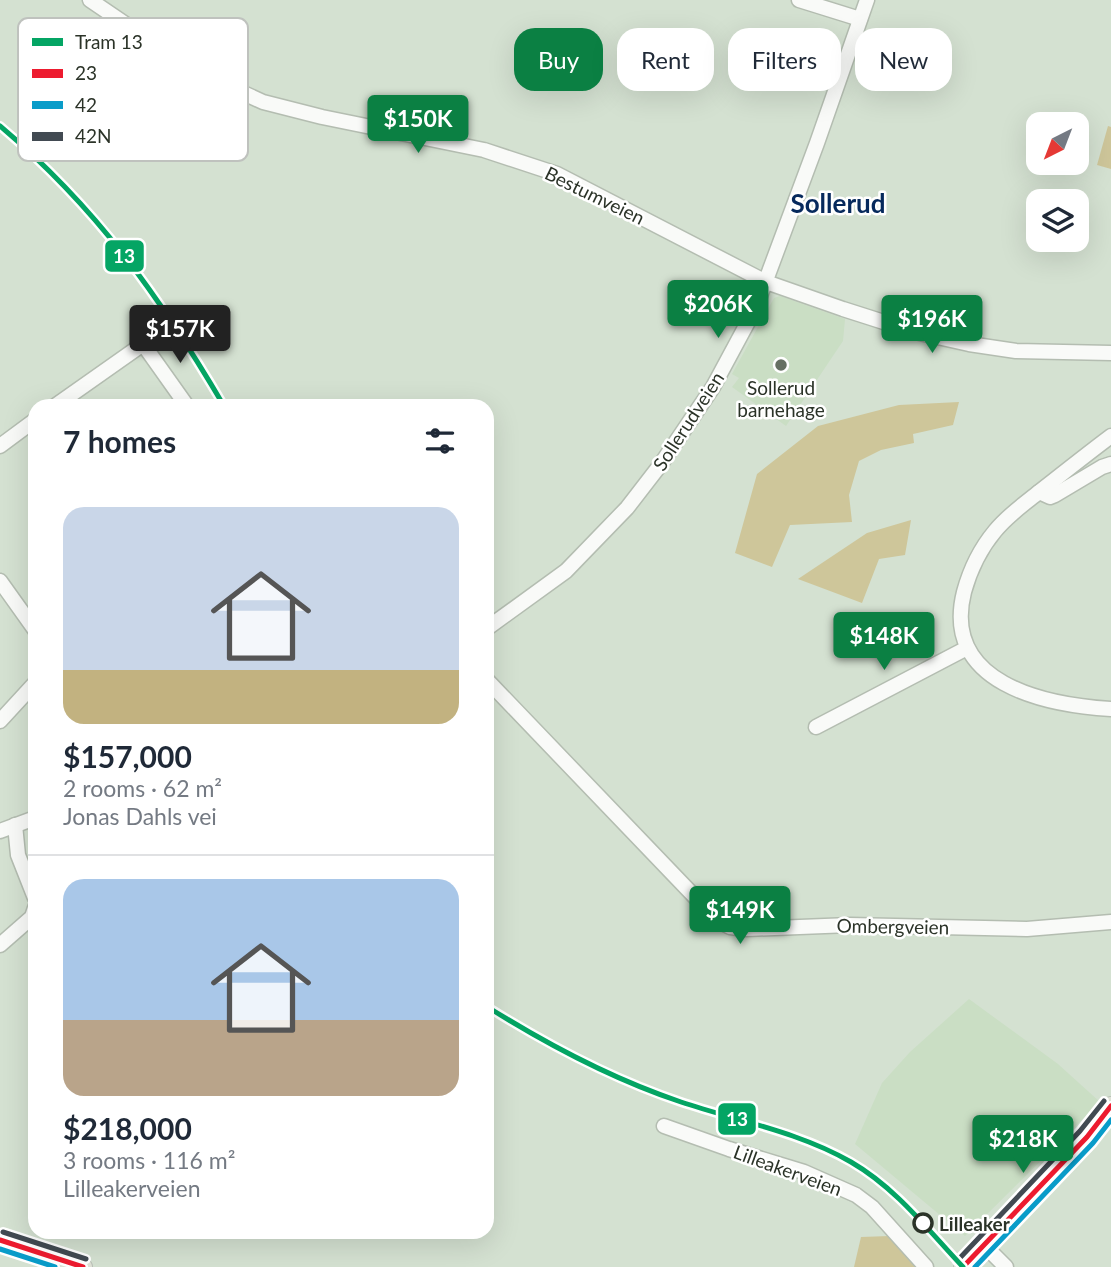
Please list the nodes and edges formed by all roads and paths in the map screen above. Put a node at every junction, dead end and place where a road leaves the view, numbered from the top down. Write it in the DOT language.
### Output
graph roads {
  1 [pos="90,0"];
  2 [pos="799,0"];
  3 [pos="867,0"];
  4 [pos="116,18"];
  5 [pos="860,19"];
  6 [pos="248,95"];
  7 [pos="766,282"];
  8 [pos="1111,353"];
  9 [pos="65,399"];
  10 [pos="182,399"];
  11 [pos="28,425"];
  12 [pos="1111,436"];
  13 [pos="0,446"];
  14 [pos="1111,464"];
  15 [pos="1040,492"];
  16 [pos="0,581"];
  17 [pos="28,620"];
  18 [pos="494,623"];
  19 [pos="967,648"];
  20 [pos="494,687"];
  21 [pos="28,691"];
  22 [pos="1111,709"];
  23 [pos="0,721"];
  24 [pos="816,727"];
  25 [pos="28,820"];
  26 [pos="15,825"];
  27 [pos="0,831"];
  28 [pos="28,880"];
  29 [pos="28,920"];
  30 [pos="1111,922"];
  31 [pos="0,945"];
  32 [pos="1111,1106"];
  33 [pos="664,1126"];
  34 [pos="0,1240"];
  35 [pos="984,1245"];
  36 [pos="83,1267"];
  37 [pos="926,1267"];
  38 [pos="963,1267"];
  39 [pos="1006,1267"];
  1 -- 4 [label="street, Bestumveien"];
  2 -- 5 [label="street"];
  3 -- 5 [label="street, Sollerudveien"];
  5 -- 7 [label="street, Sollerudveien"];
  6 -- 7 [label="street, Bestumveien"];
  7 -- 8 [label="street, Bestumveien"];
  7 -- 18 [label="street, Sollerudveien"];
  9 -- 10 [label="street"];
  11 -- 13 [label="street"];
  12 -- 15 [label="street"];
  14 -- 15 [label="street"];
  15 -- 19 [label="street"];
  16 -- 17 [label="street"];
  19 -- 22 [label="street"];
  19 -- 24 [label="street"];
  20 -- 30 [label="street, Ombergveien"];
  21 -- 23 [label="street"];
  25 -- 26 [label="street"];
  26 -- 27 [label="street"];
  26 -- 28 [label="street"];
  29 -- 31 [label="street"];
  32 -- 35 [label="main road"];
  33 -- 37 [label="street, Lilleakerveien"];
  34 -- 36 [label="main road"];
  35 -- 38 [label="main road"];
  35 -- 39 [label="street"];
}
